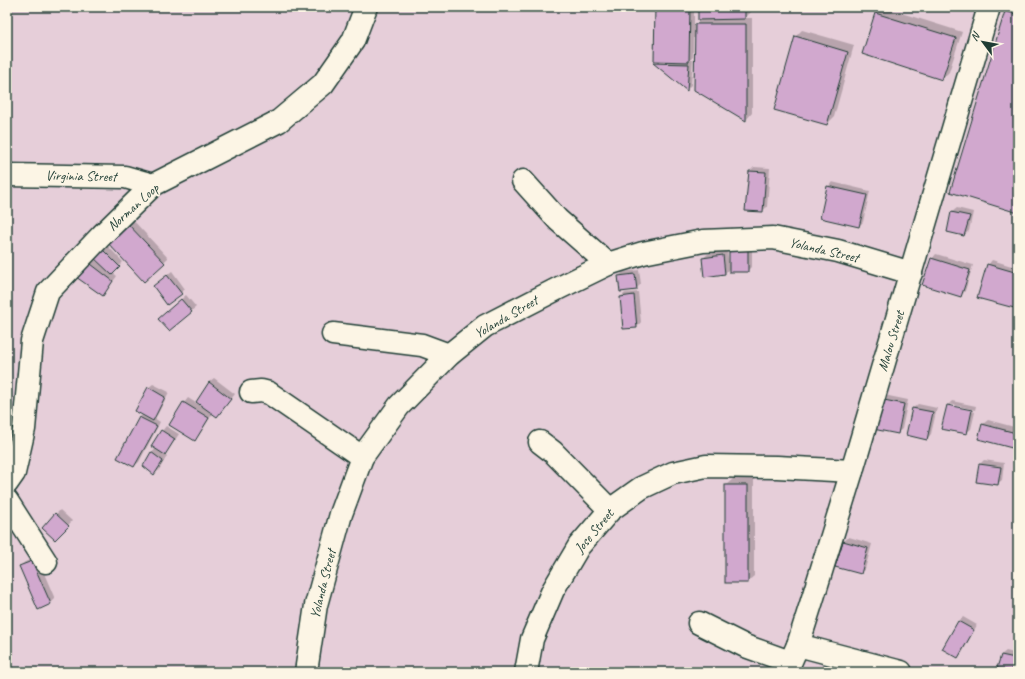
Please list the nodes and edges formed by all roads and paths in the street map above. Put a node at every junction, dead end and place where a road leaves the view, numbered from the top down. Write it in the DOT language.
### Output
graph roads {
  1 [pos="366,7"];
  2 [pos="989,7"];
  3 [pos="7,175"];
  4 [pos="523,181"];
  5 [pos="153,185"];
  6 [pos="608,264"];
  7 [pos="911,273"];
  8 [pos="333,334"];
  9 [pos="449,355"];
  10 [pos="251,392"];
  11 [pos="540,442"];
  12 [pos="362,457"];
  13 [pos="852,471"];
  14 [pos="7,483"];
  15 [pos="7,502"];
  16 [pos="610,510"];
  17 [pos="46,562"];
  18 [pos="699,623"];
  19 [pos="791,660"];
  20 [pos="306,672"];
  21 [pos="526,672"];
  22 [pos="901,672"];
  1 -- 5 [label="street, Norman Loop"];
  2 -- 7 [label="street, Malou Street"];
  3 -- 5 [label="street, Virginia Street"];
  4 -- 6 [label="street"];
  5 -- 14 [label="street, Norman Loop"];
  6 -- 7 [label="street, Yolanda Street"];
  6 -- 9 [label="street, Yolanda Street"];
  7 -- 13 [label="street, Malou Street"];
  8 -- 9 [label="street"];
  9 -- 12 [label="street, Yolanda Street"];
  10 -- 12 [label="street"];
  11 -- 16 [label="street"];
  12 -- 20 [label="street, Yolanda Street"];
  13 -- 16 [label="street, Jose Street"];
  13 -- 19 [label="street, Malou Street"];
  15 -- 17 [label="street"];
  16 -- 21 [label="street, Jose Street"];
  18 -- 19 [label="street"];
  19 -- 22 [label="street"];
}
